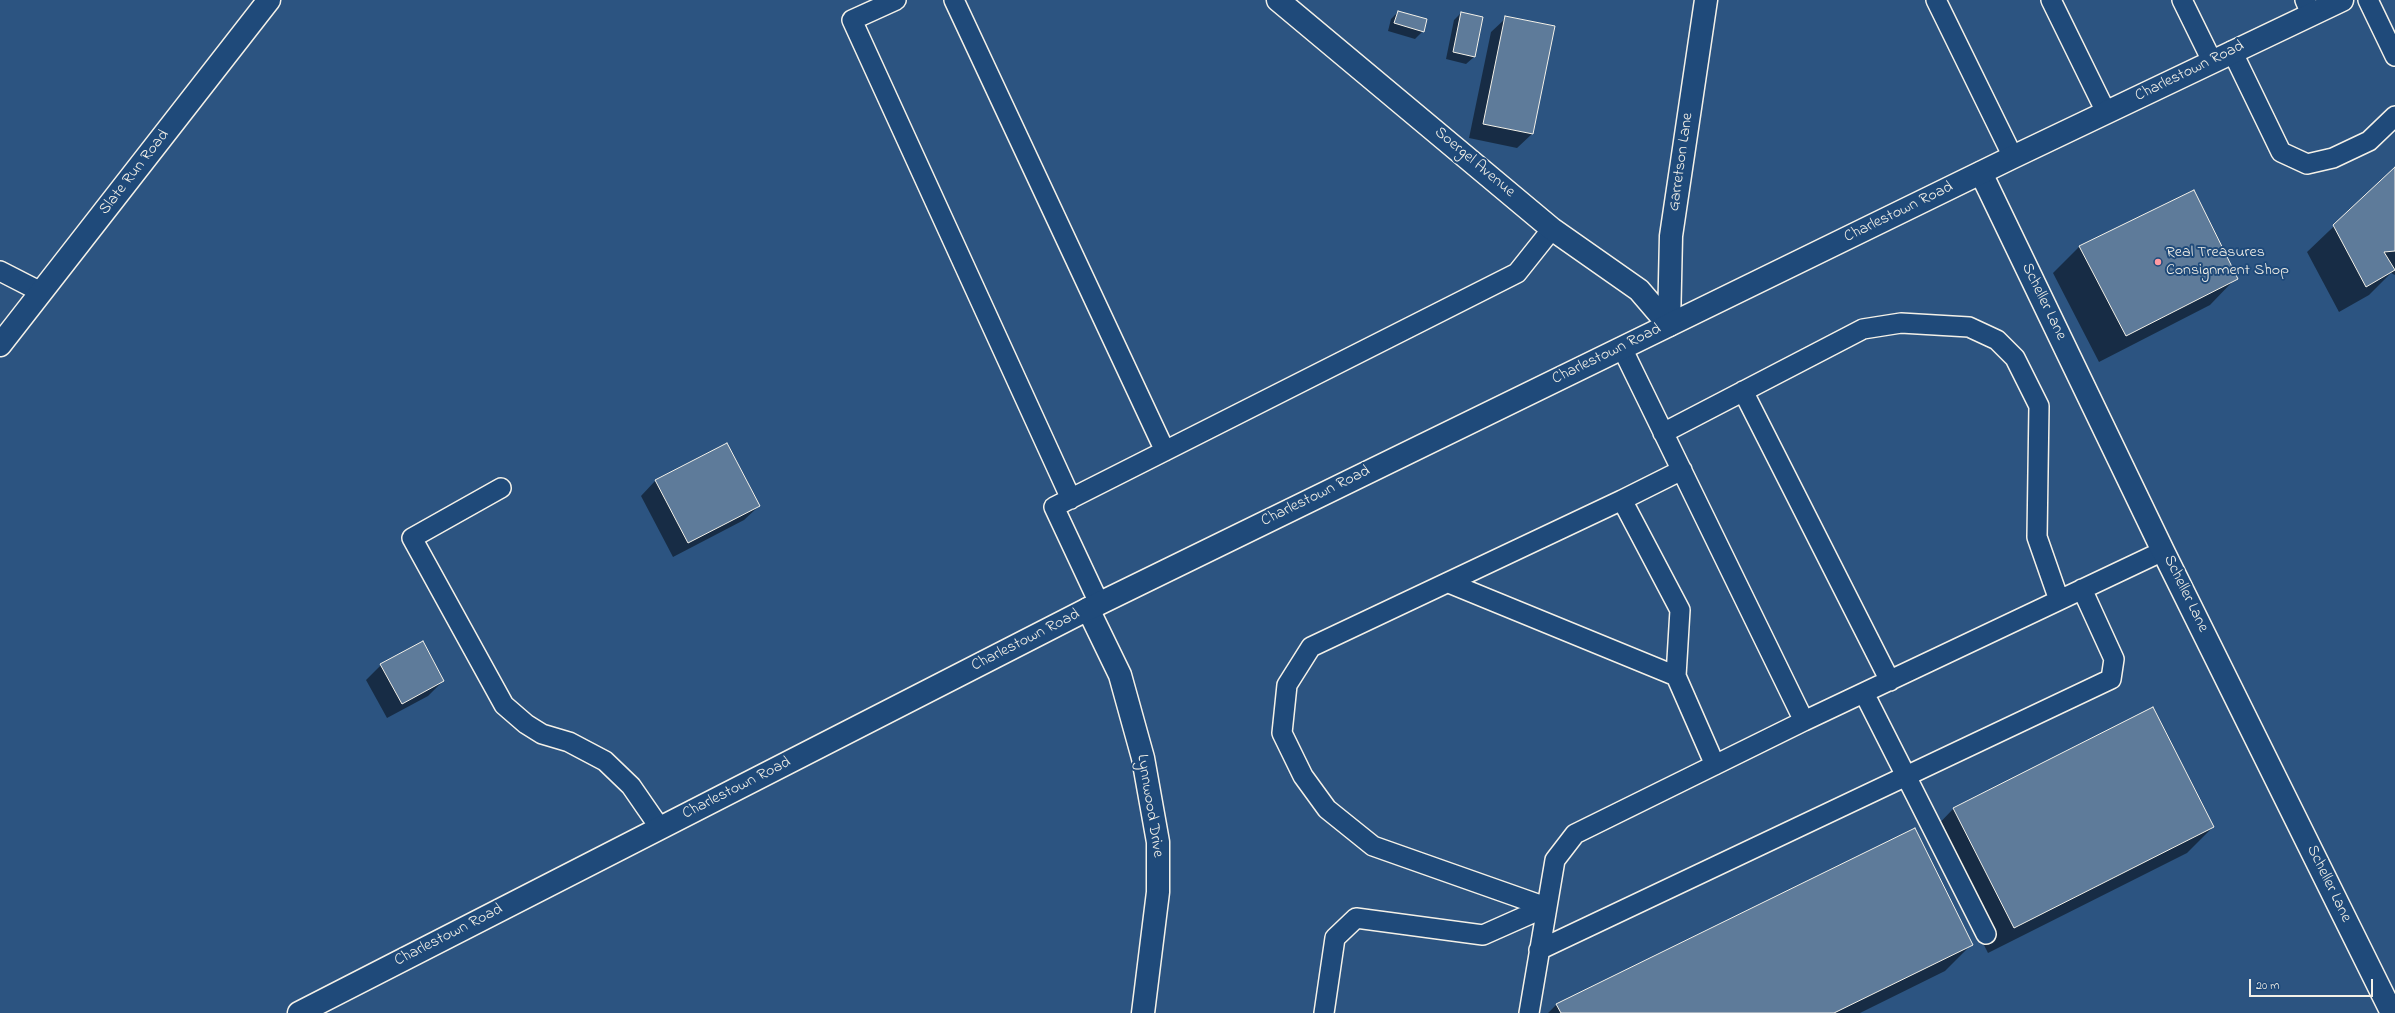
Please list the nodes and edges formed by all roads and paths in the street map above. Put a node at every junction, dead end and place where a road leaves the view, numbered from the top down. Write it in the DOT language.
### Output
graph roads {
  1 [pos="269,0"];
  2 [pos="896,0"];
  3 [pos="954,0"];
  4 [pos="1278,0"];
  5 [pos="1706,0"];
  6 [pos="1936,0"];
  7 [pos="2051,0"];
  8 [pos="2182,0"];
  9 [pos="2342,0"];
  10 [pos="2368,0"];
  11 [pos="2308,7"];
  12 [pos="2232,51"];
  13 [pos="2395,56"];
  14 [pos="2212,61"];
  15 [pos="2106,112"];
  16 [pos="2395,116"];
  17 [pos="2012,158"];
  18 [pos="1981,173"];
  19 [pos="1552,229"];
  20 [pos="0,271"];
  21 [pos="41,292"];
  22 [pos="1668,325"];
  23 [pos="0,344"];
  24 [pos="1622,348"];
  25 [pos="1743,391"];
  26 [pos="1663,433"];
  27 [pos="1165,451"];
  28 [pos="1682,470"];
  29 [pos="501,488"];
  30 [pos="1071,499"];
  31 [pos="1622,500"];
  32 [pos="2164,551"];
  33 [pos="1449,583"];
  34 [pos="2082,589"];
  35 [pos="2059,600"];
  36 [pos="1093,606"];
  37 [pos="1676,676"];
  38 [pos="1890,680"];
  39 [pos="1864,692"];
  40 [pos="1804,721"];
  41 [pos="1715,765"];
  42 [pos="1906,776"];
  43 [pos="660,828"];
  44 [pos="1546,907"];
  45 [pos="1986,934"];
  46 [pos="1539,950"];
  47 [pos="300,1013"];
  48 [pos="1144,1013"];
  49 [pos="1324,1013"];
  50 [pos="1529,1013"];
  51 [pos="2392,1013"];
  1 -- 21 [label="street, Slate Run Road"];
  2 -- 30 [label="lane"];
  3 -- 27 [label="lane"];
  4 -- 19 [label="street, Soergel Avenue"];
  5 -- 22 [label="street, Garretson Lane"];
  6 -- 17 [label="lane"];
  7 -- 15 [label="lane"];
  8 -- 14 [label="lane"];
  9 -- 11 [label="street, Charlestown Road"];
  10 -- 13 [label="lane"];
  11 -- 12 [label="street, Charlestown Road"];
  12 -- 14 [label="street, Charlestown Road"];
  12 -- 16 [label="lane"];
  14 -- 15 [label="street, Charlestown Road"];
  15 -- 17 [label="street, Charlestown Road"];
  17 -- 18 [label="street, Charlestown Road"];
  18 -- 22 [label="street, Charlestown Road"];
  18 -- 32 [label="street, Scheller Lane"];
  19 -- 22 [label="street, Soergel Avenue"];
  19 -- 27 [label="lane"];
  20 -- 21 [label="lane"];
  21 -- 23 [label="street, Slate Run Road"];
  22 -- 24 [label="street, Charlestown Road"];
  24 -- 26 [label="lane"];
  24 -- 36 [label="street, Charlestown Road"];
  25 -- 26 [label="lane"];
  25 -- 35 [label="lane"];
  25 -- 38 [label="lane"];
  26 -- 28 [label="lane"];
  27 -- 30 [label="lane"];
  28 -- 31 [label="lane"];
  28 -- 40 [label="lane"];
  29 -- 43 [label="lane"];
  30 -- 36 [label="lane"];
  31 -- 33 [label="lane"];
  31 -- 37 [label="lane"];
  32 -- 34 [label="lane"];
  32 -- 51 [label="street, Scheller Lane"];
  33 -- 37 [label="lane"];
  33 -- 44 [label="lane"];
  34 -- 35 [label="lane"];
  34 -- 42 [label="lane"];
  35 -- 38 [label="lane"];
  36 -- 43 [label="street, Charlestown Road"];
  36 -- 48 [label="street, Lynnwood Drive"];
  37 -- 41 [label="lane"];
  38 -- 39 [label="lane"];
  39 -- 40 [label="lane"];
  39 -- 42 [label="lane"];
  40 -- 41 [label="lane"];
  41 -- 44 [label="lane"];
  42 -- 45 [label="lane"];
  42 -- 46 [label="lane"];
  43 -- 47 [label="street, Charlestown Road"];
  44 -- 46 [label="lane"];
  44 -- 49 [label="lane"];
  46 -- 50 [label="lane"];
}
